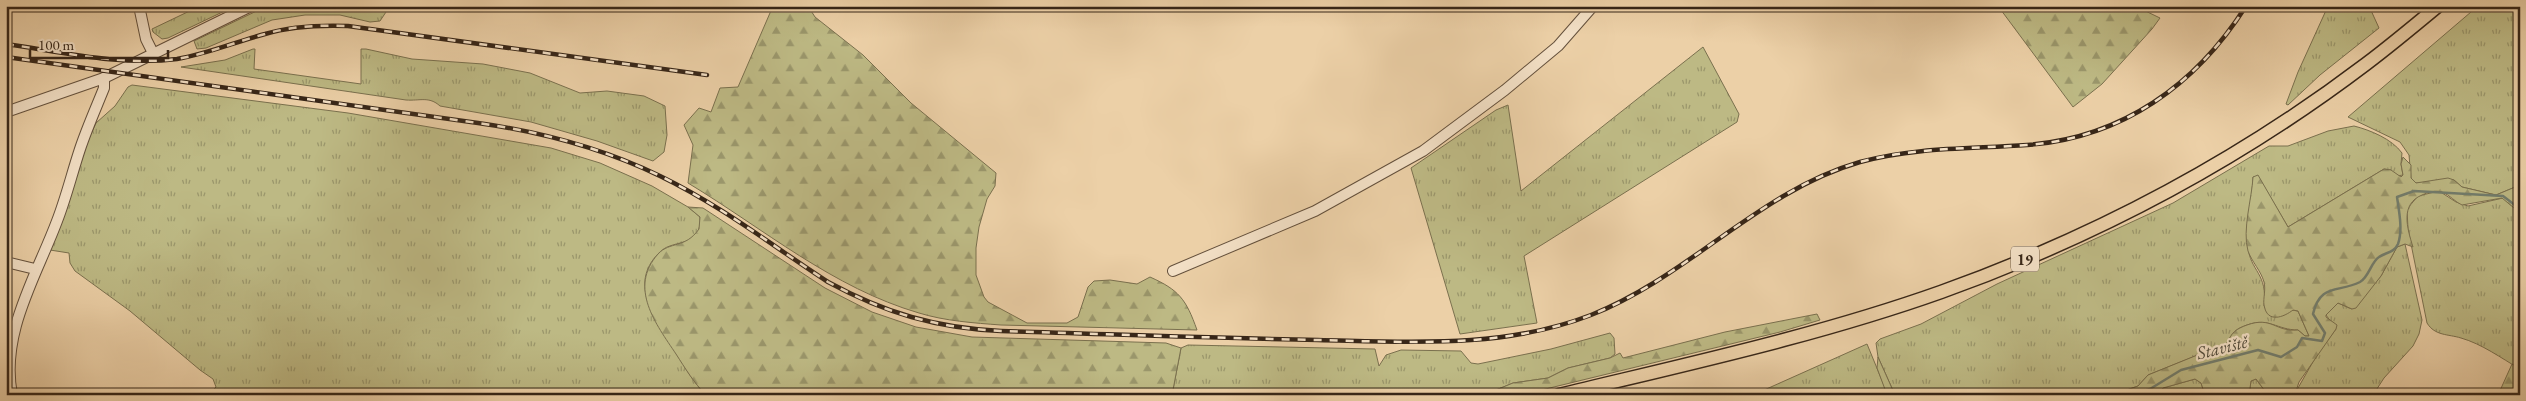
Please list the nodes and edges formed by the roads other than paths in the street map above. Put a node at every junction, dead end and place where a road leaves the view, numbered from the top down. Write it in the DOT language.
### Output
graph roads {
  1 [pos="139,6"];
  2 [pos="251,6"];
  3 [pos="1593,6"];
  4 [pos="2438,6"];
  5 [pos="153,53"];
  6 [pos="104,78"];
  7 [pos="6,112"];
  8 [pos="6,262"];
  9 [pos="35,269"];
  10 [pos="1173,272"];
  11 [pos="12,395"];
  12 [pos="1559,395"];
  1 -- 5 [label="street"];
  2 -- 5 [label="street"];
  3 -- 10 [label="street"];
  4 -- 12 [label="main road, 19"];
  5 -- 6 [label="street"];
  6 -- 7 [label="street"];
  6 -- 9 [label="street"];
  8 -- 9 [label="street"];
  9 -- 11 [label="street"];
}
